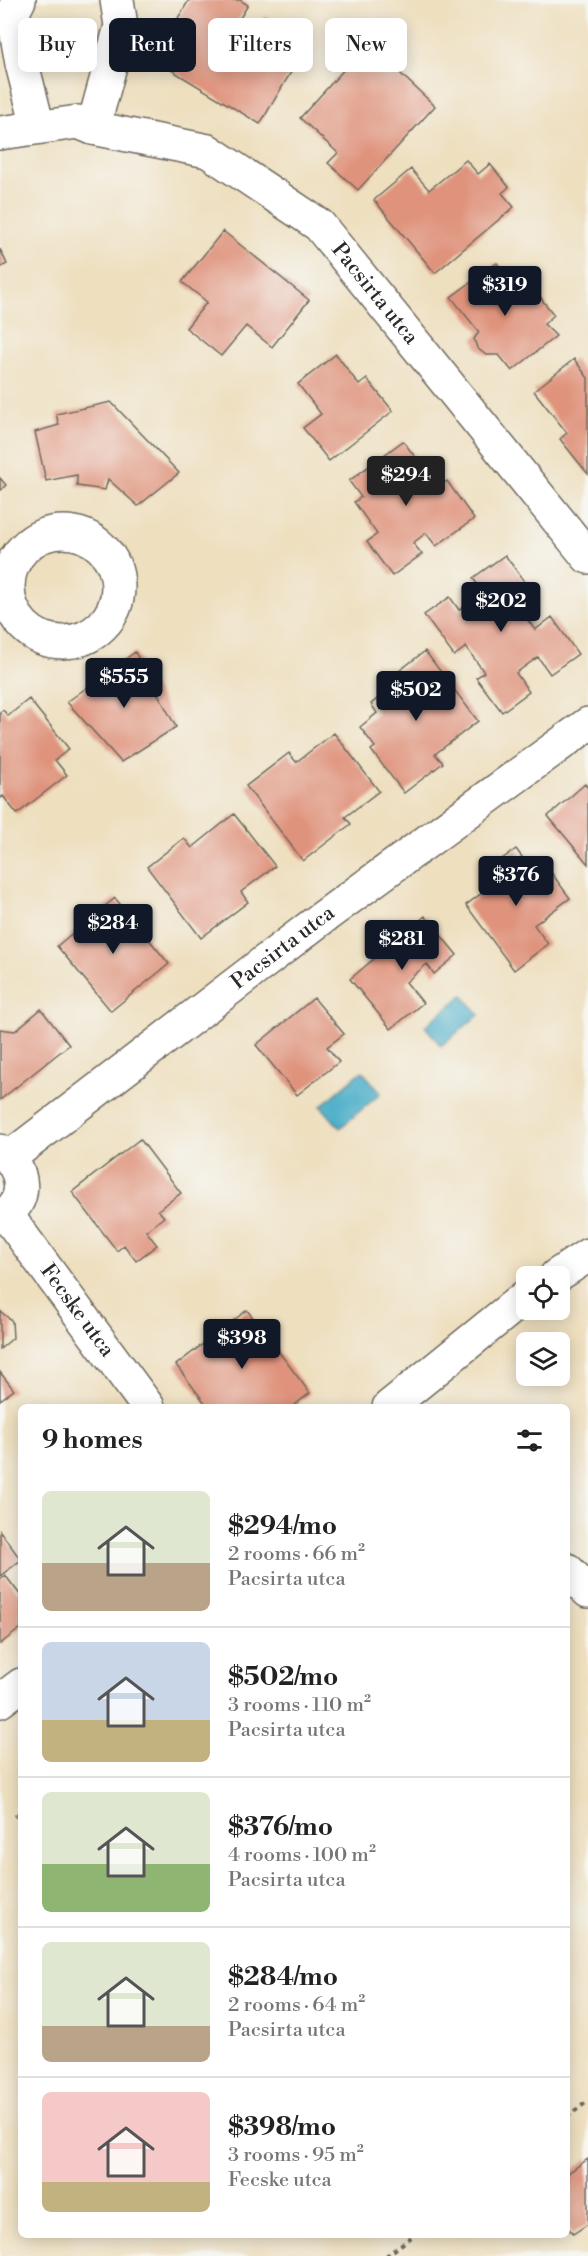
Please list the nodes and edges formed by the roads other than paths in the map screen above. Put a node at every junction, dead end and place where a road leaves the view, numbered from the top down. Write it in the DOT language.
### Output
graph roads {
  1 [pos="19,0"];
  2 [pos="117,0"];
  3 [pos="38,127"];
  4 [pos="93,128"];
  5 [pos="0,133"];
  6 [pos="588,556"];
  7 [pos="588,724"];
  8 [pos="5,1154"];
  9 [pos="3,1215"];
  10 [pos="588,1255"];
  11 [pos="570,1267"];
  12 [pos="516,1304"];
  13 [pos="146,1404"];
  14 [pos="398,1404"];
  15 [pos="570,1573"];
  16 [pos="588,1591"];
  17 [pos="18,1687"];
  18 [pos="0,1701"];
  1 -- 3 [label="street"];
  2 -- 4 [label="street"];
  3 -- 4 [label="street, Pacsirta utca"];
  3 -- 5 [label="street, Pacsirta utca"];
  4 -- 6 [label="street, Pacsirta utca"];
  7 -- 8 [label="street, Pacsirta utca"];
  8 -- 9 [label="street, Fecske utca"];
  9 -- 13 [label="street, Fecske utca"];
  10 -- 11 [label="street"];
  12 -- 14 [label="street"];
  15 -- 16 [label="street"];
  17 -- 18 [label="street"];
}
